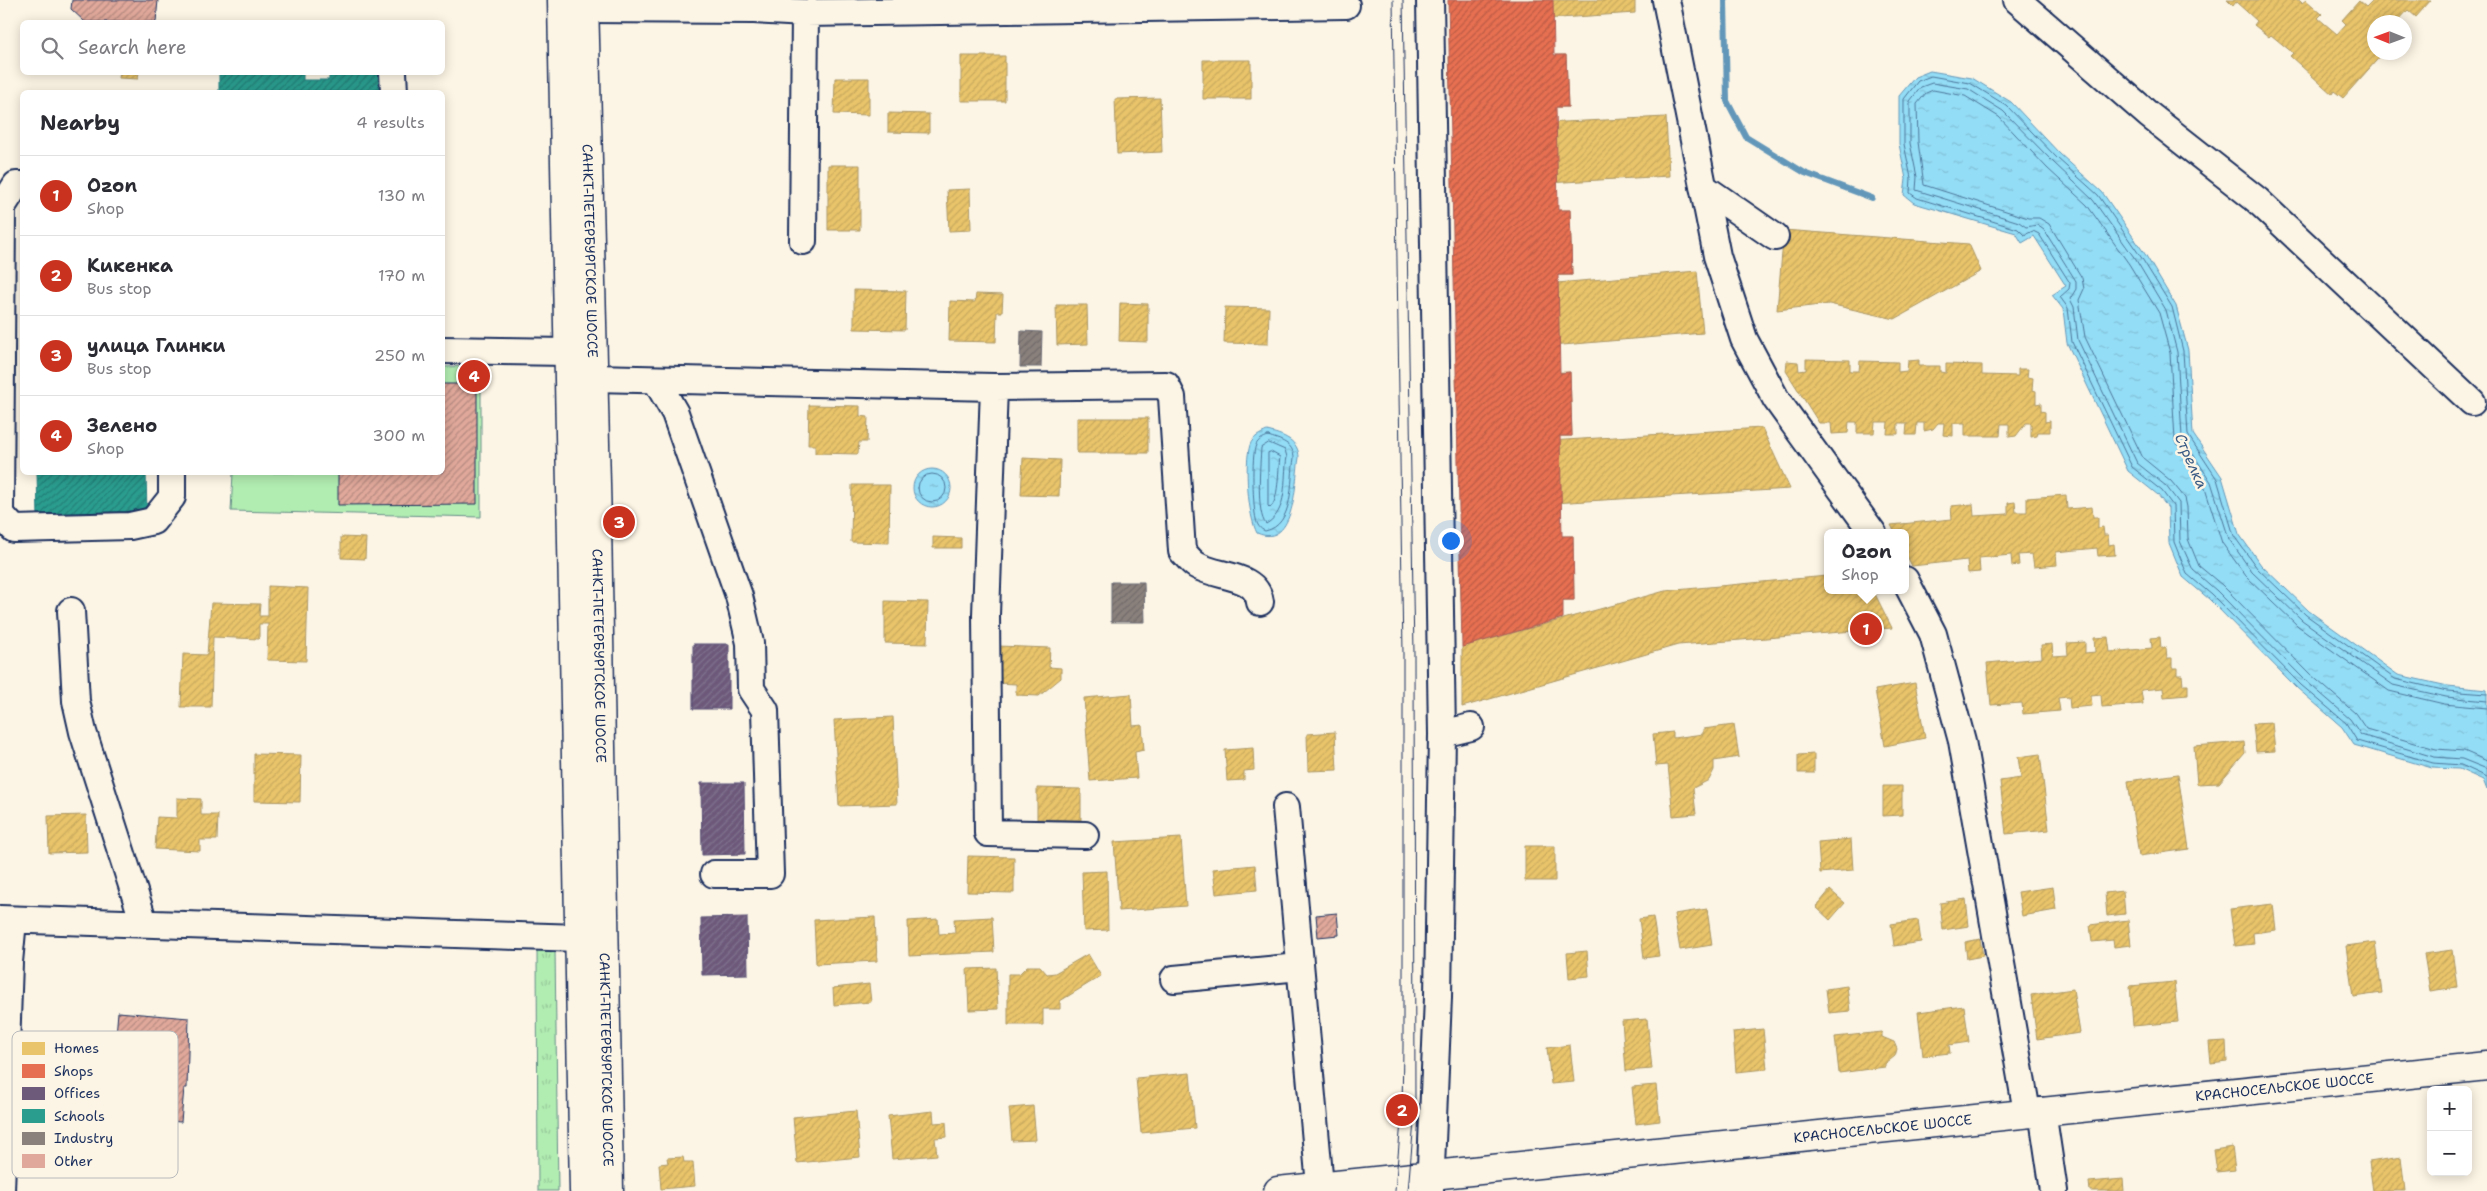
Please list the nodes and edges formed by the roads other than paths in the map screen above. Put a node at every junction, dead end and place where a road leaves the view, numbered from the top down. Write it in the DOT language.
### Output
graph roads {
  1 [pos="1430,0"];
  2 [pos="1666,0"];
  3 [pos="2017,0"];
  4 [pos="577,3"];
  5 [pos="1346,5"];
  6 [pos="930,6"];
  7 [pos="805,13"];
  8 [pos="393,75"];
  9 [pos="394,90"];
  10 [pos="20,185"];
  11 [pos="1703,187"];
  12 [pos="1775,238"];
  13 [pos="802,241"];
  14 [pos="445,350"];
  15 [pos="568,352"];
  16 [pos="593,378"];
  17 [pos="656,380"];
  18 [pos="994,387"];
  19 [pos="2472,402"];
  20 [pos="172,475"];
  21 [pos="1870,529"];
  22 [pos="1909,588"];
  23 [pos="1260,602"];
  24 [pos="71,611"];
  25 [pos="1470,727"];
  26 [pos="1442,734"];
  27 [pos="1286,807"];
  28 [pos="1085,835"];
  29 [pos="714,874"];
  30 [pos="6,920"];
  31 [pos="144,923"];
  32 [pos="580,938"];
  33 [pos="1300,968"];
  34 [pos="1174,979"];
  35 [pos="2487,1066"];
  36 [pos="2035,1112"];
  37 [pos="1431,1183"];
  38 [pos="1320,1186"];
  39 [pos="1,1191"];
  40 [pos="584,1191"];
  41 [pos="609,1191"];
  42 [pos="1278,1191"];
  43 [pos="2054,1191"];
  1 -- 26 [label="street"];
  2 -- 11 [label="street"];
  3 -- 19 [label="street"];
  4 -- 7 [label="street"];
  4 -- 15 [label="main road, САНКТ-ПЕТЕРБУРГСКОЕ ШОССЕ"];
  4 -- 16 [label="main road, САНКТ-ПЕТЕРБУРГСКОЕ ШОССЕ"];
  5 -- 6 [label="street"];
  6 -- 7 [label="street"];
  7 -- 13 [label="street"];
  8 -- 9 [label="street"];
  10 -- 20 [label="street"];
  11 -- 12 [label="street"];
  11 -- 21 [label="street"];
  14 -- 15 [label="street"];
  15 -- 32 [label="main road, САНКТ-ПЕТЕРБУРГСКОЕ ШОССЕ"];
  16 -- 17 [label="street"];
  16 -- 41 [label="main road, САНКТ-ПЕТЕРБУРГСКОЕ ШОССЕ"];
  17 -- 18 [label="street"];
  17 -- 29 [label="street"];
  18 -- 23 [label="street"];
  18 -- 28 [label="street"];
  22 -- 36 [label="street"];
  24 -- 31 [label="street"];
  25 -- 26 [label="street"];
  26 -- 37 [label="street"];
  27 -- 33 [label="street"];
  30 -- 31 [label="street"];
  30 -- 39 [label="street"];
  31 -- 32 [label="street"];
  32 -- 40 [label="main road, САНКТ-ПЕТЕРБУРГСКОЕ ШОССЕ"];
  33 -- 34 [label="street"];
  33 -- 38 [label="street"];
  35 -- 36 [label="main road, КРАСНОСЕЛЬСКОЕ ШОССЕ"];
  36 -- 37 [label="main road, КРАСНОСЕЛЬСКОЕ ШОССЕ"];
  36 -- 43 [label="street"];
  37 -- 38 [label="main road, КРАСНОСЕЛЬСКОЕ ШОССЕ"];
  38 -- 42 [label="main road, КРАСНОСЕЛЬСКОЕ ШОССЕ"];
}
